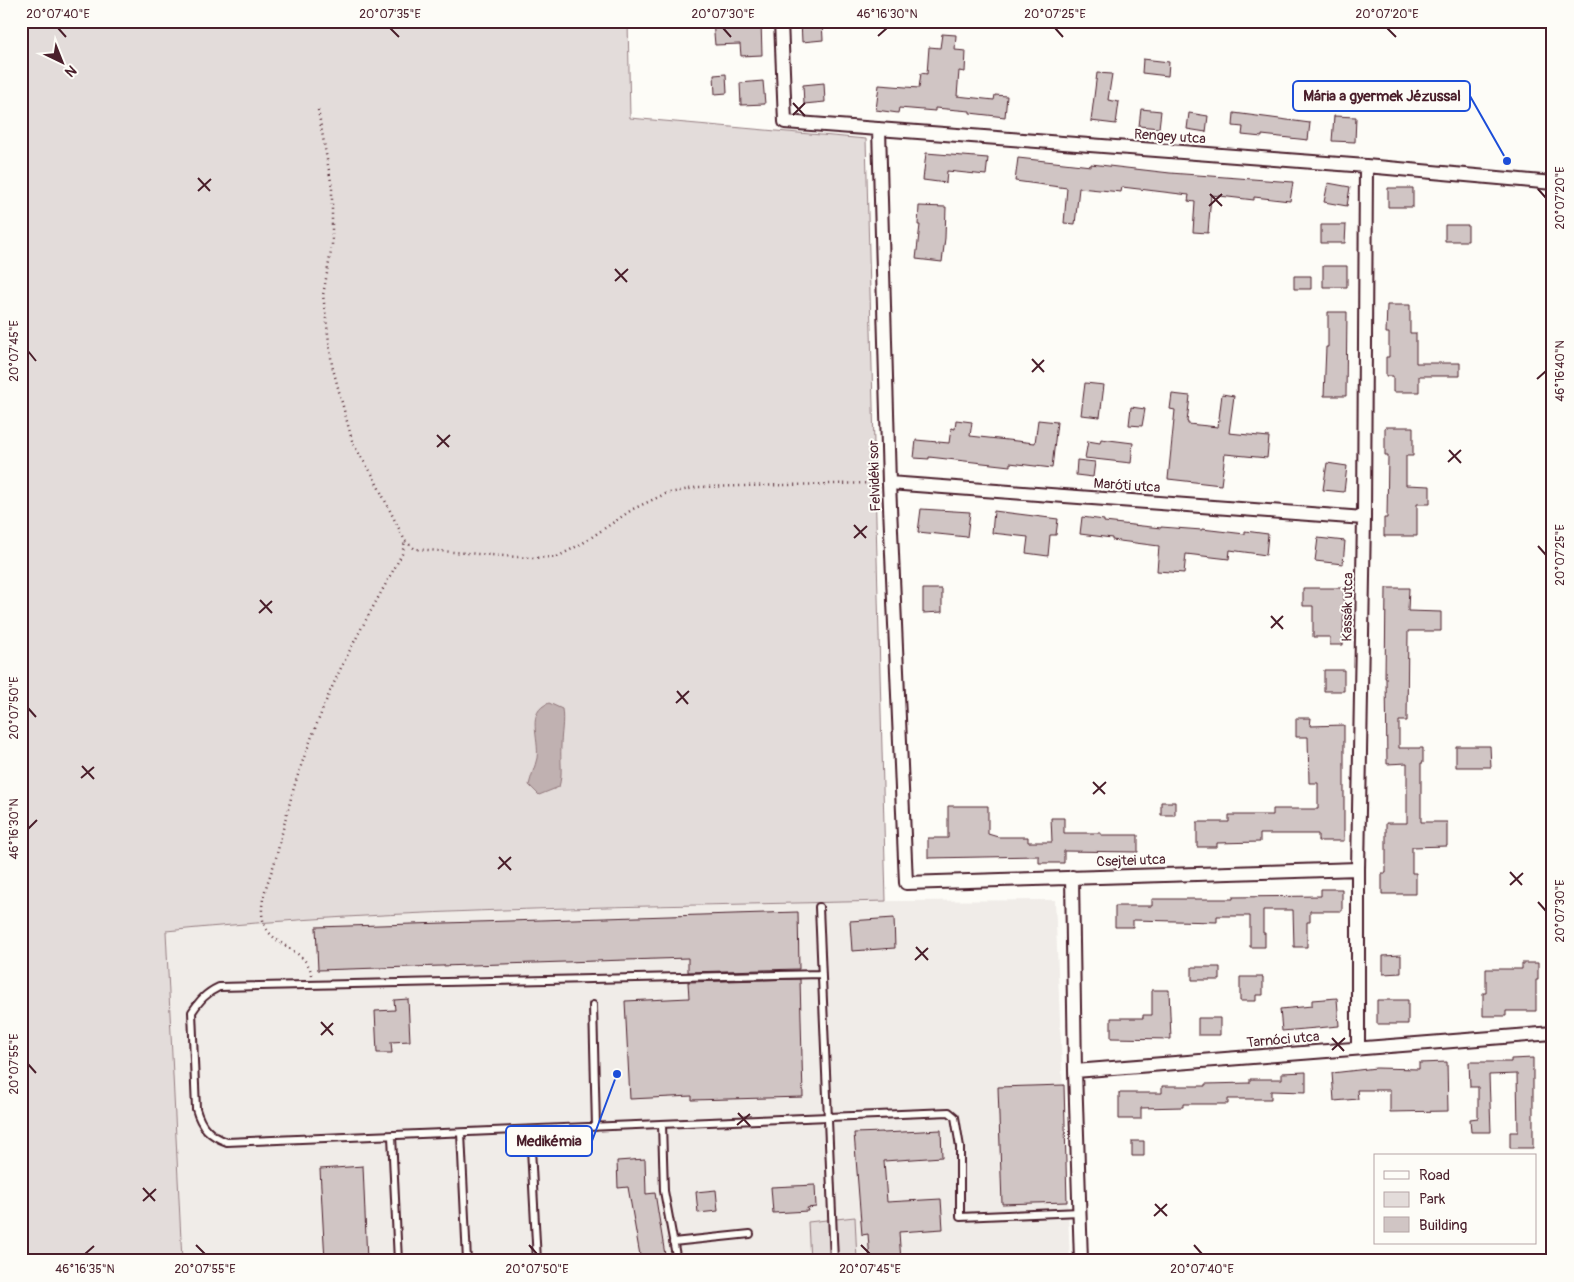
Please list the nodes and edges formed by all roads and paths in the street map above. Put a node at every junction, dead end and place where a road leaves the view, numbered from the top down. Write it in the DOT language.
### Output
graph roads {
  1 [pos="781,21"];
  2 [pos="318,110"];
  3 [pos="879,129"];
  4 [pos="1366,166"];
  5 [pos="1553,183"];
  6 [pos="889,482"];
  7 [pos="1364,518"];
  8 [pos="405,542"];
  9 [pos="1358,869"];
  10 [pos="1072,877"];
  11 [pos="906,883"];
  12 [pos="819,907"];
  13 [pos="821,974"];
  14 [pos="314,984"];
  15 [pos="593,1005"];
  16 [pos="1553,1032"];
  17 [pos="1358,1048"];
  18 [pos="1075,1071"];
  19 [pos="829,1117"];
  20 [pos="662,1124"];
  21 [pos="596,1127"];
  22 [pos="530,1130"];
  23 [pos="461,1133"];
  24 [pos="392,1136"];
  25 [pos="1080,1212"];
  26 [pos="750,1234"];
  27 [pos="673,1242"];
  28 [pos="398,1261"];
  29 [pos="467,1261"];
  30 [pos="537,1261"];
  31 [pos="677,1261"];
  32 [pos="834,1261"];
  33 [pos="1081,1261"];
  1 -- 3 [label="street, Rengey utca"];
  2 -- 8 [label="path"];
  3 -- 4 [label="street, Rengey utca"];
  3 -- 6 [label="street, Felvidéki sor"];
  4 -- 5 [label="street, Rengey utca"];
  4 -- 7 [label="street, Kassák utca"];
  6 -- 7 [label="street, Maróti utca"];
  6 -- 8 [label="path"];
  6 -- 11 [label="street, Felvidéki sor"];
  7 -- 9 [label="street, Kassák utca"];
  8 -- 14 [label="path"];
  9 -- 10 [label="street, Csejtei utca"];
  9 -- 17 [label="street, Kassák utca"];
  10 -- 11 [label="street, Csejtei utca"];
  10 -- 18 [label="street"];
  12 -- 13 [label="lane"];
  13 -- 14 [label="lane"];
  13 -- 19 [label="lane"];
  14 -- 24 [label="lane"];
  15 -- 21 [label="lane"];
  16 -- 17 [label="street, Tarnóci utca"];
  17 -- 18 [label="street, Tarnóci utca"];
  18 -- 25 [label="street"];
  19 -- 20 [label="lane"];
  19 -- 25 [label="lane"];
  19 -- 32 [label="lane"];
  20 -- 21 [label="lane"];
  20 -- 27 [label="lane"];
  21 -- 22 [label="lane"];
  22 -- 23 [label="lane"];
  22 -- 30 [label="lane"];
  23 -- 24 [label="lane"];
  23 -- 29 [label="lane"];
  24 -- 28 [label="lane"];
  25 -- 33 [label="street"];
  26 -- 27 [label="lane"];
  27 -- 31 [label="lane"];
}
